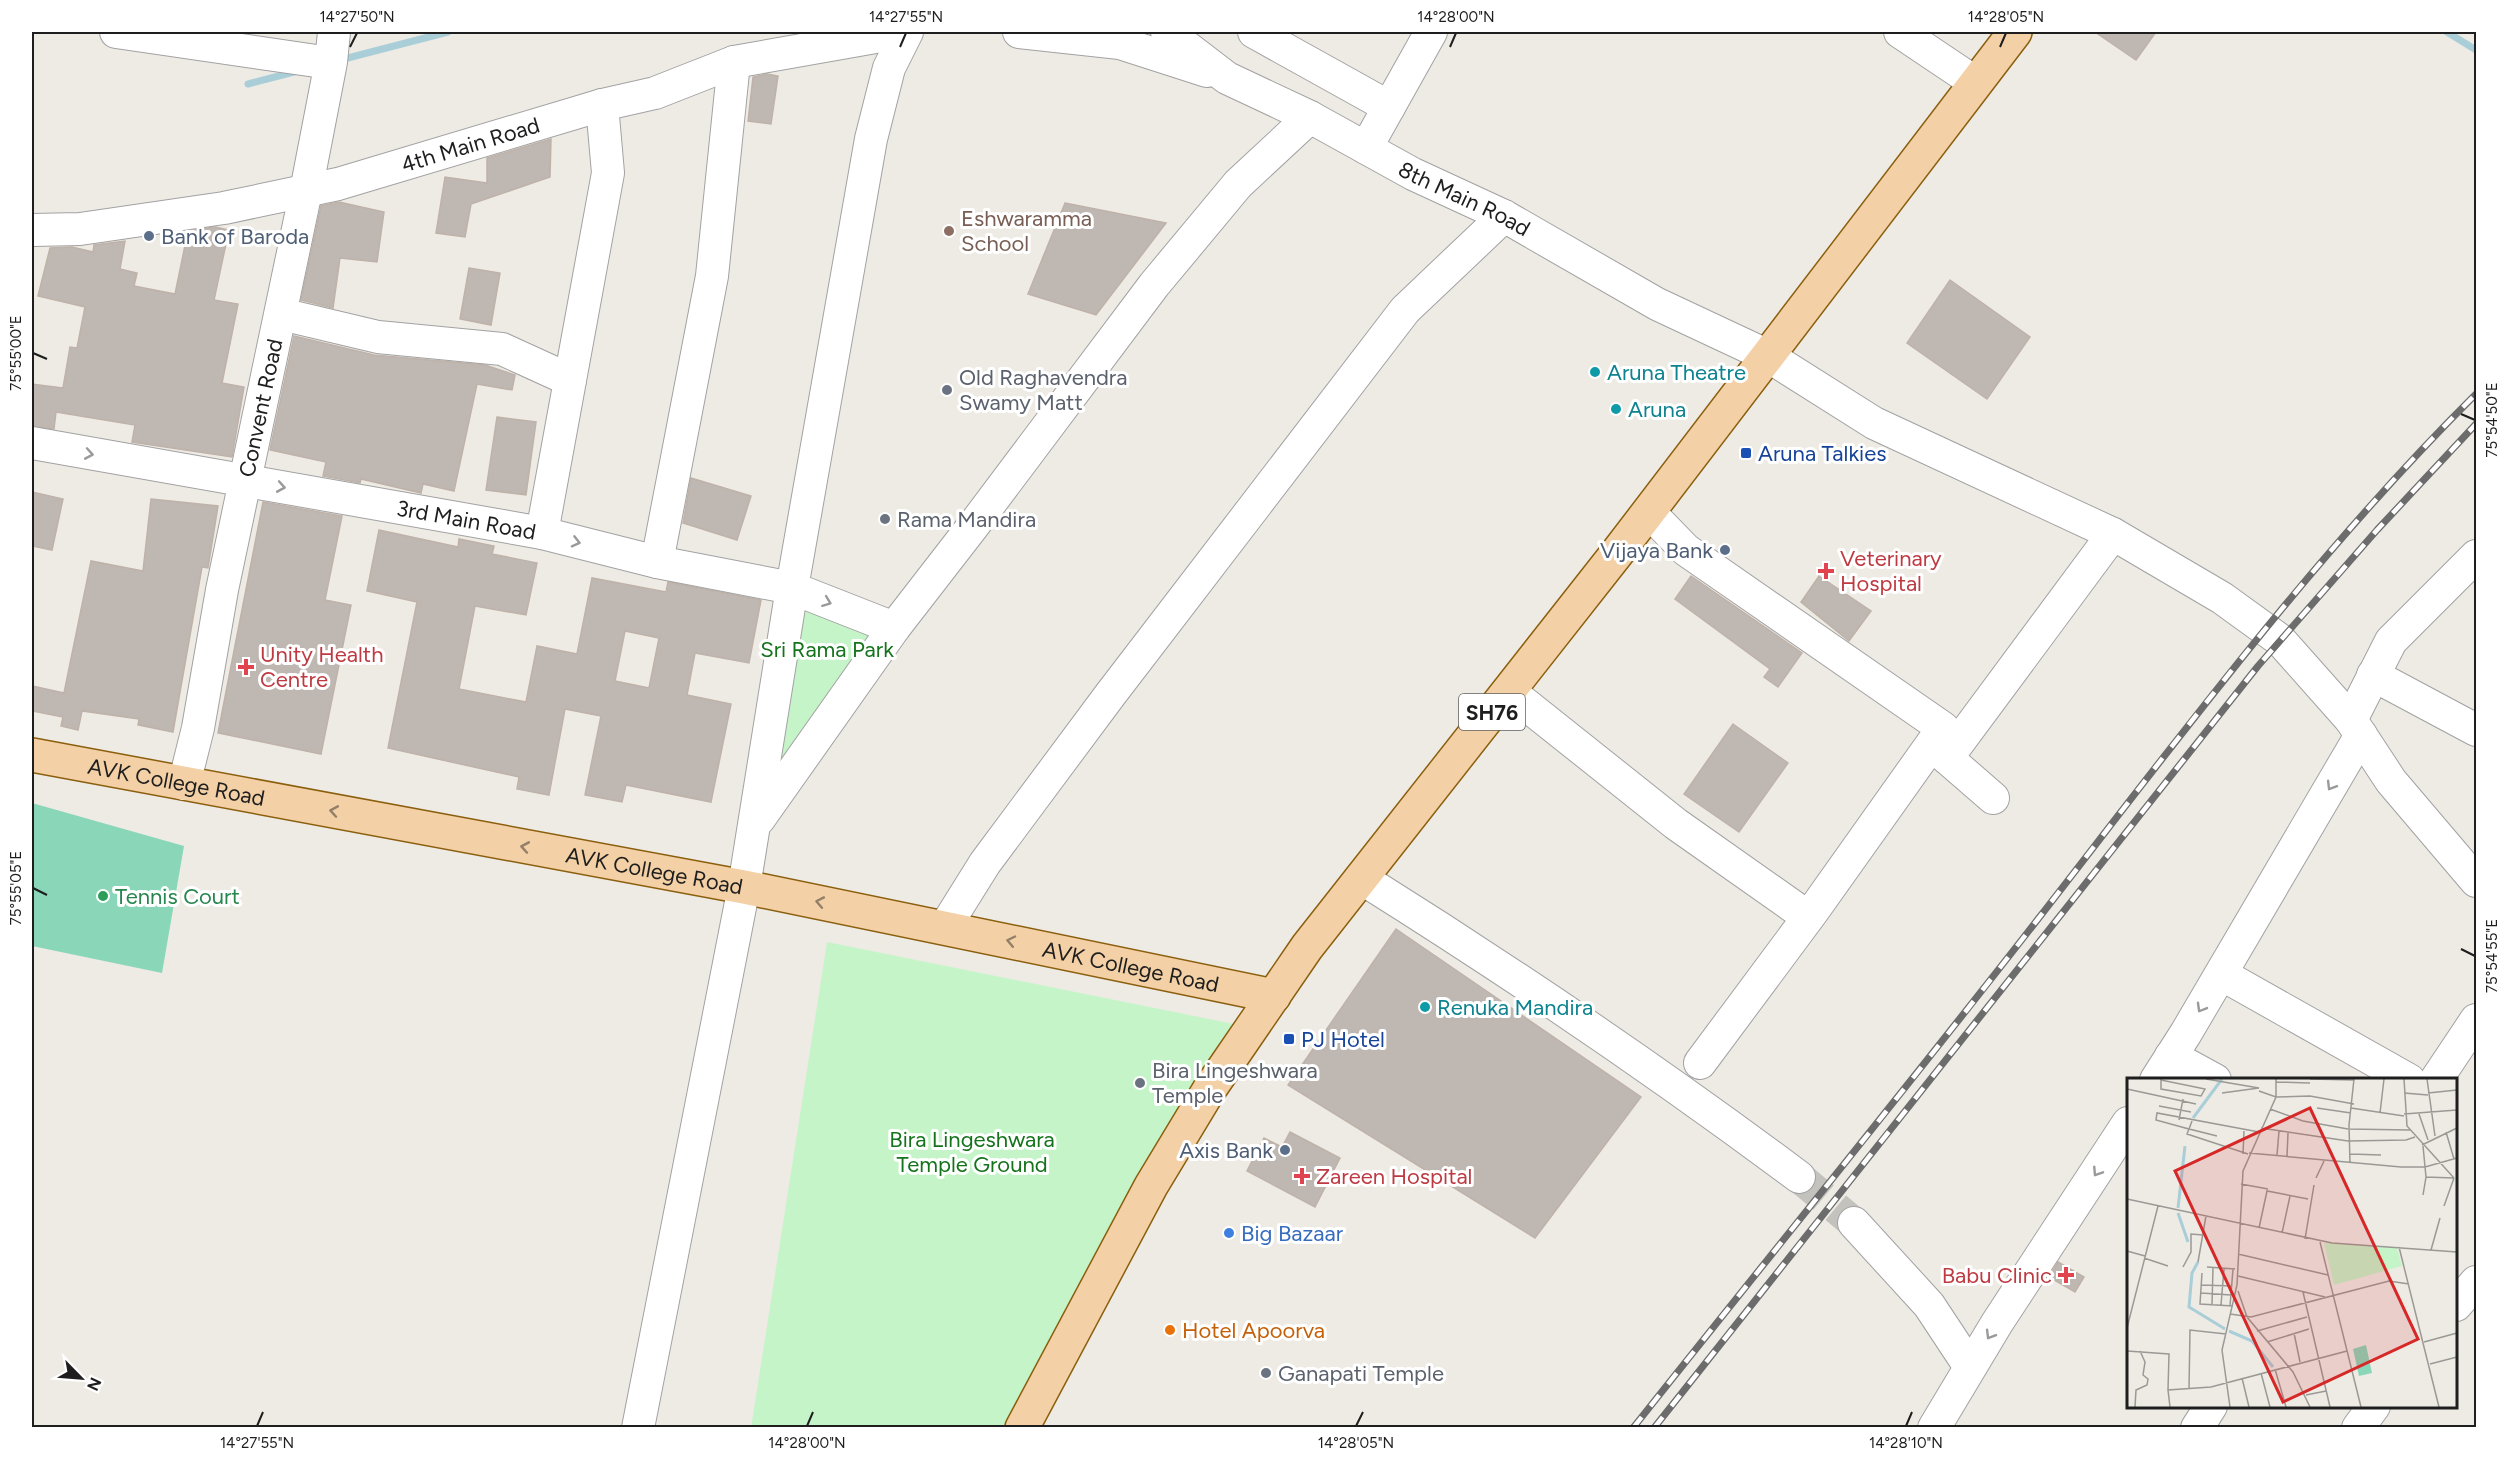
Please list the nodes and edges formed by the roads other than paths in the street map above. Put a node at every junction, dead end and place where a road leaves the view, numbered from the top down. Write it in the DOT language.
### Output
graph roads {
  1 [pos="116,32"];
  2 [pos="334,32"];
  3 [pos="905,32"];
  4 [pos="1019,32"];
  5 [pos="1167,32"];
  6 [pos="1254,32"];
  7 [pos="1431,32"];
  8 [pos="1900,32"];
  9 [pos="2015,32"];
  10 [pos="734,62"];
  11 [pos="330,63"];
  12 [pos="1227,78"];
  13 [pos="1976,83"];
  14 [pos="602,105"];
  15 [pos="1389,107"];
  16 [pos="1310,117"];
  17 [pos="1366,148"];
  18 [pos="306,191"];
  19 [pos="1504,216"];
  20 [pos="32,230"];
  21 [pos="281,314"];
  22 [pos="1768,356"];
  23 [pos="570,380"];
  24 [pos="32,444"];
  25 [pos="247,481"];
  26 [pos="1649,512"];
  27 [pos="542,533"];
  28 [pos="2113,534"];
  29 [pos="2476,556"];
  30 [pos="657,562"];
  31 [pos="792,588"];
  32 [pos="894,628"];
  33 [pos="2373,675"];
  34 [pos="1509,691"];
  35 [pos="2356,728"];
  36 [pos="2476,730"];
  37 [pos="1939,751"];
  38 [pos="32,755"];
  39 [pos="184,784"];
  40 [pos="1993,798"];
  41 [pos="754,827"];
  42 [pos="1361,878"];
  43 [pos="2476,881"];
  44 [pos="744,887"];
  45 [pos="1808,917"];
  46 [pos="945,927"];
  47 [pos="2221,974"];
  48 [pos="1274,996"];
  49 [pos="2476,1020"];
  50 [pos="1700,1063"];
  51 [pos="2164,1068"];
  52 [pos="2206,1078"];
  53 [pos="2405,1078"];
  54 [pos="2437,1078"];
  55 [pos="2127,1125"];
  56 [pos="1799,1177"];
  57 [pos="1854,1223"];
  58 [pos="2476,1282"];
  59 [pos="2457,1304"];
  60 [pos="1970,1367"];
  61 [pos="2210,1408"];
  62 [pos="2373,1408"];
  63 [pos="638,1428"];
  64 [pos="1022,1428"];
  65 [pos="1934,1428"];
  66 [pos="2197,1428"];
  67 [pos="2358,1428"];
  1 -- 11 [label="street"];
  2 -- 11 [label="street, Convent Road"];
  3 -- 10 [label="street, 4th Main Road"];
  3 -- 31 [label="street"];
  4 -- 12 [label="street"];
  5 -- 12 [label="street, 8th Main Road"];
  6 -- 15 [label="street"];
  7 -- 15 [label="street"];
  8 -- 13 [label="street"];
  9 -- 13 [label="main road, SH76"];
  10 -- 14 [label="street, 4th Main Road"];
  10 -- 30 [label="street"];
  11 -- 18 [label="street, Convent Road"];
  12 -- 16 [label="street, 8th Main Road"];
  13 -- 22 [label="main road, SH76"];
  14 -- 18 [label="street, 4th Main Road"];
  14 -- 23 [label="street"];
  15 -- 17 [label="street"];
  16 -- 17 [label="street, 8th Main Road"];
  16 -- 32 [label="street"];
  17 -- 19 [label="street, 8th Main Road"];
  18 -- 20 [label="street, 4th Main Road"];
  18 -- 21 [label="street, Convent Road"];
  19 -- 22 [label="street, 8th Main Road"];
  19 -- 46 [label="street"];
  21 -- 23 [label="street"];
  21 -- 25 [label="street, Convent Road"];
  22 -- 26 [label="main road, SH76"];
  22 -- 28 [label="street, 8th Main Road"];
  23 -- 27 [label="street"];
  24 -- 25 [label="street, 3rd Main Road, one-way"];
  25 -- 27 [label="street, 3rd Main Road, one-way"];
  25 -- 39 [label="street, Convent Road"];
  26 -- 34 [label="main road, SH76"];
  26 -- 37 [label="street"];
  27 -- 30 [label="street, 3rd Main Road, one-way"];
  28 -- 35 [label="street, 8th Main Road"];
  28 -- 37 [label="street"];
  29 -- 33 [label="street"];
  30 -- 31 [label="street, 3rd Main Road"];
  31 -- 32 [label="street, 3rd Main Road, one-way"];
  31 -- 41 [label="street"];
  32 -- 41 [label="street"];
  33 -- 35 [label="street"];
  33 -- 36 [label="street"];
  34 -- 42 [label="main road, SH76"];
  34 -- 45 [label="street"];
  35 -- 43 [label="street, 8th Main Road"];
  35 -- 47 [label="street, one-way"];
  37 -- 40 [label="street"];
  37 -- 45 [label="street"];
  38 -- 39 [label="main road, AVK College Road"];
  44 -- 39 [label="main road, AVK College Road, one-way"];
  41 -- 44 [label="street"];
  42 -- 48 [label="main road, SH76"];
  42 -- 56 [label="street"];
  46 -- 44 [label="main road, AVK College Road, one-way"];
  44 -- 63 [label="street"];
  45 -- 50 [label="street"];
  48 -- 46 [label="main road, AVK College Road, one-way"];
  47 -- 51 [label="street, one-way"];
  47 -- 53 [label="street"];
  48 -- 64 [label="main road, SH76"];
  49 -- 54 [label="street"];
  51 -- 52 [label="street"];
  55 -- 60 [label="street, one-way"];
  57 -- 60 [label="street"];
  58 -- 59 [label="street"];
  60 -- 65 [label="street"];
  61 -- 66 [label="street"];
  62 -- 67 [label="street"];
}
